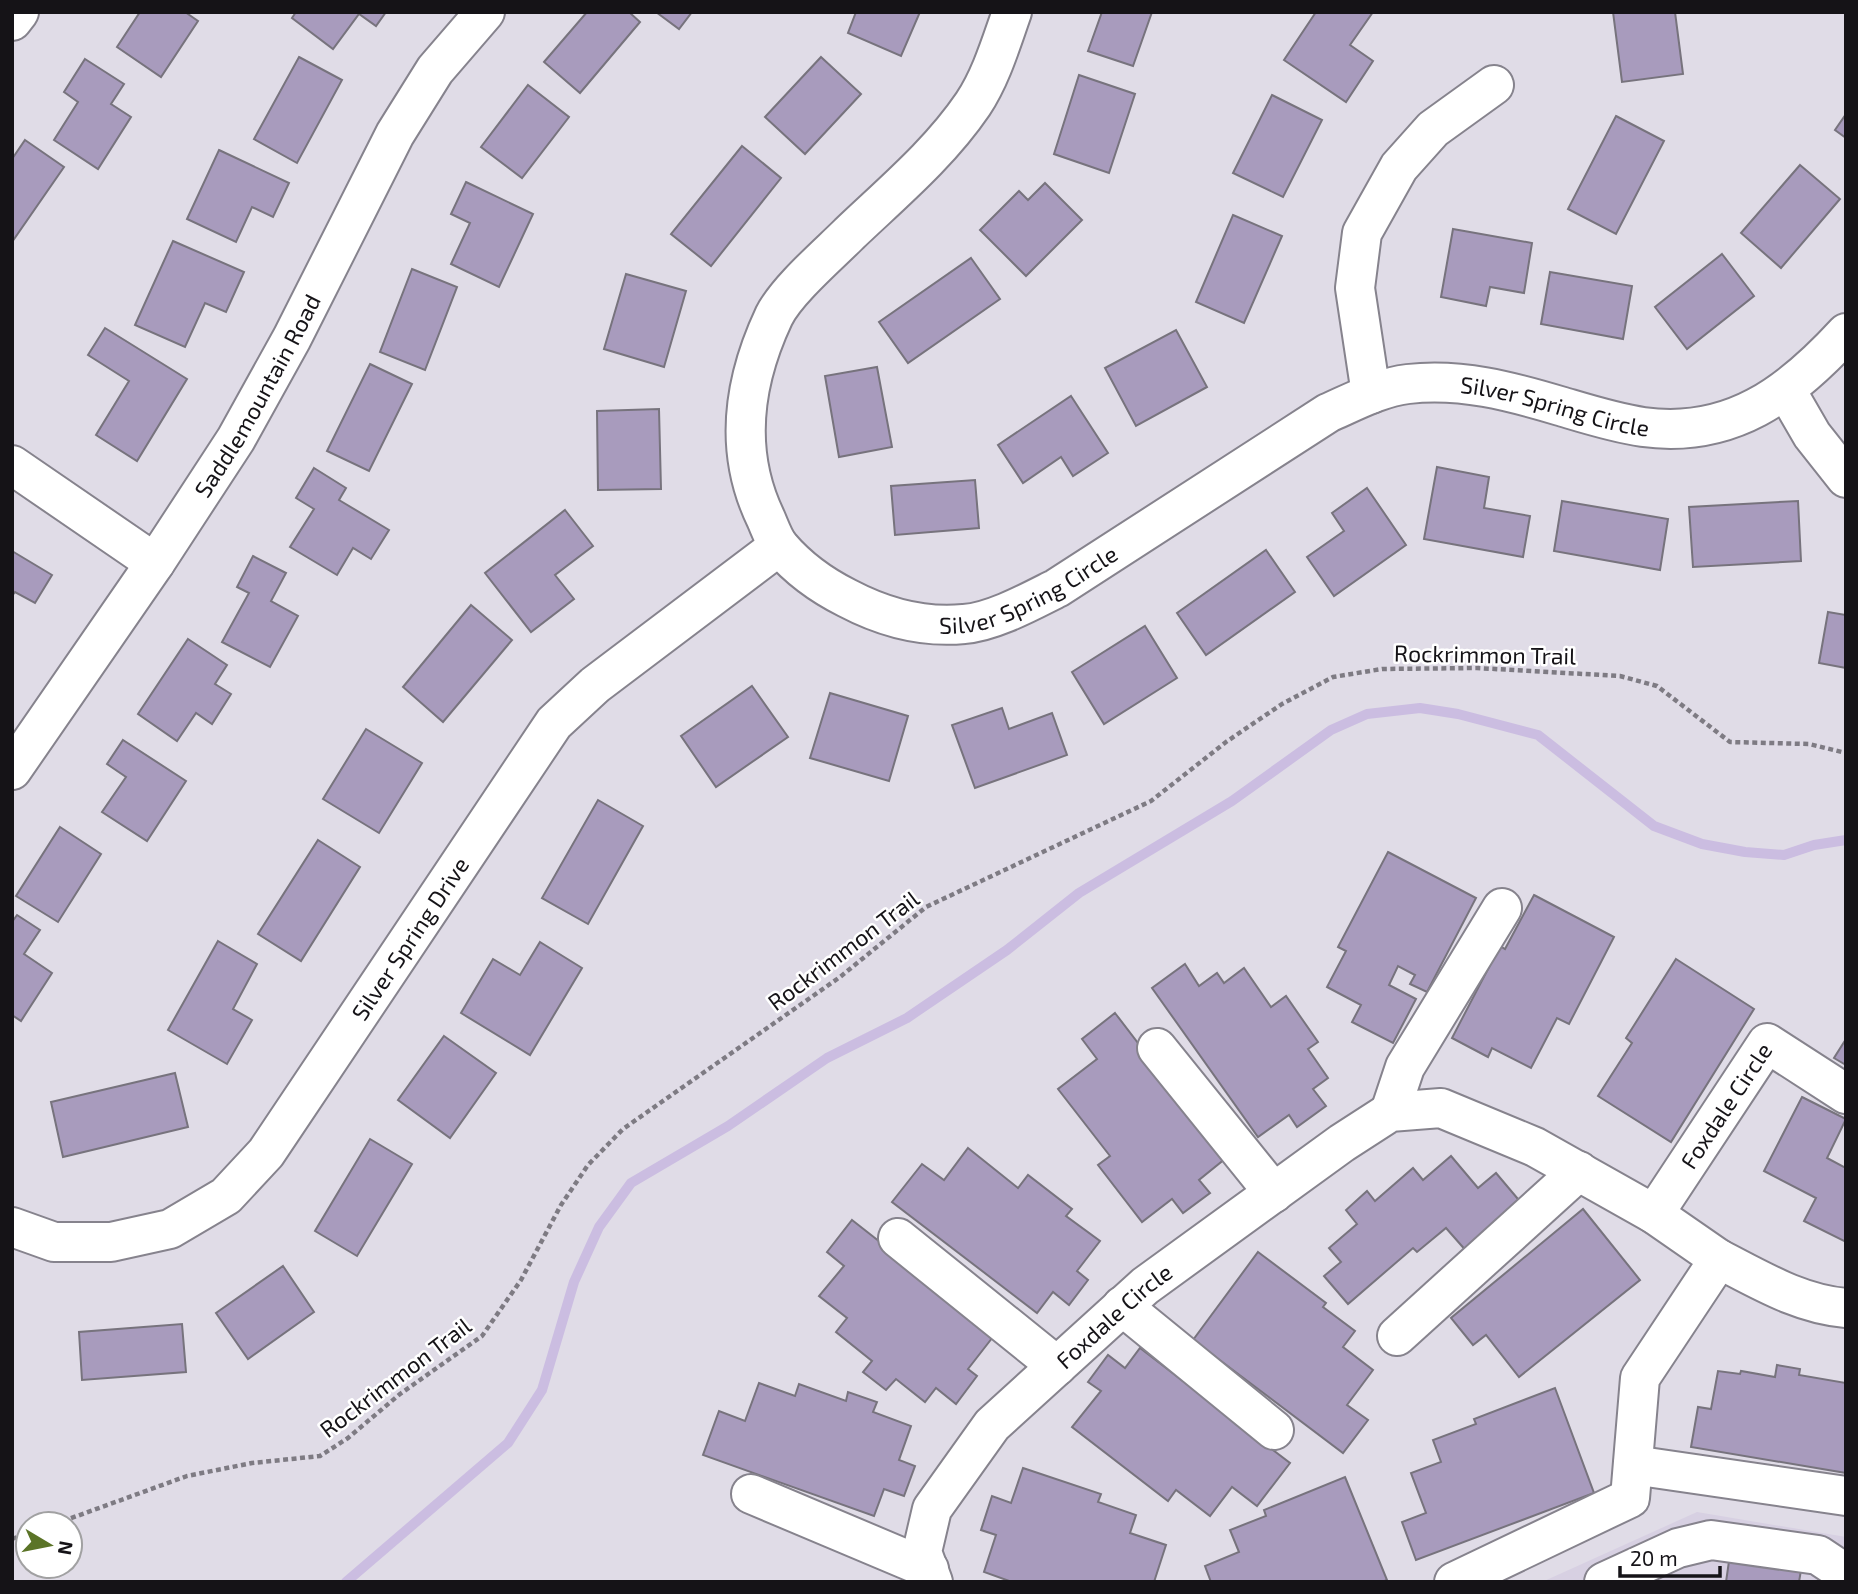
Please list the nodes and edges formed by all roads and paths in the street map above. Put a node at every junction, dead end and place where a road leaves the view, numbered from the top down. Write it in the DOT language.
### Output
graph roads {
  1 [pos="19,12"];
  2 [pos="485,12"];
  3 [pos="1012,12"];
  4 [pos="12,22"];
  5 [pos="1494,85"];
  6 [pos="1846,333"];
  7 [pos="1786,390"];
  8 [pos="1371,394"];
  9 [pos="12,465"];
  10 [pos="1846,478"];
  11 [pos="779,546"];
  12 [pos="155,564"];
  13 [pos="1846,753"];
  14 [pos="12,770"];
  15 [pos="1502,908"];
  16 [pos="1157,1048"];
  17 [pos="1846,1094"];
  18 [pos="1390,1112"];
  19 [pos="1579,1171"];
  20 [pos="1274,1193"];
  21 [pos="1654,1213"];
  22 [pos="12,1227"];
  23 [pos="898,1238"];
  24 [pos="1719,1259"];
  25 [pos="1122,1306"];
  26 [pos="1846,1308"];
  27 [pos="1396,1336"];
  28 [pos="1057,1366"];
  29 [pos="1274,1430"];
  30 [pos="1633,1465"];
  31 [pos="751,1494"];
  32 [pos="1846,1496"];
  33 [pos="84,1513"];
  34 [pos="931,1575"];
  35 [pos="1454,1582"];
  36 [pos="1604,1582"];
  37 [pos="1844,1582"];
  1 -- 4 [label="street"];
  2 -- 12 [label="street, Saddlemountain Road"];
  3 -- 11 [label="street, Silver Spring Circle"];
  5 -- 8 [label="street"];
  6 -- 7 [label="street, Silver Spring Circle"];
  7 -- 8 [label="street, Silver Spring Circle"];
  7 -- 10 [label="street"];
  8 -- 11 [label="street, Silver Spring Circle"];
  9 -- 12 [label="street"];
  11 -- 22 [label="street, Silver Spring Drive"];
  12 -- 14 [label="street, Saddlemountain Road"];
  13 -- 33 [label="path, Rockrimmon Trail"];
  15 -- 18 [label="street"];
  16 -- 20 [label="street"];
  17 -- 21 [label="street, Foxdale Circle"];
  18 -- 19 [label="street, Foxdale Circle"];
  18 -- 20 [label="street, Foxdale Circle"];
  19 -- 21 [label="street, Foxdale Circle"];
  19 -- 27 [label="street"];
  20 -- 25 [label="street, Foxdale Circle"];
  21 -- 24 [label="street, Foxdale Circle"];
  23 -- 28 [label="street"];
  24 -- 26 [label="street, Foxdale Circle"];
  24 -- 30 [label="street"];
  25 -- 28 [label="street, Foxdale Circle"];
  25 -- 29 [label="street"];
  28 -- 34 [label="street, Foxdale Circle"];
  30 -- 32 [label="street"];
  30 -- 35 [label="street"];
  31 -- 34 [label="street"];
  36 -- 37 [label="street"];
}
